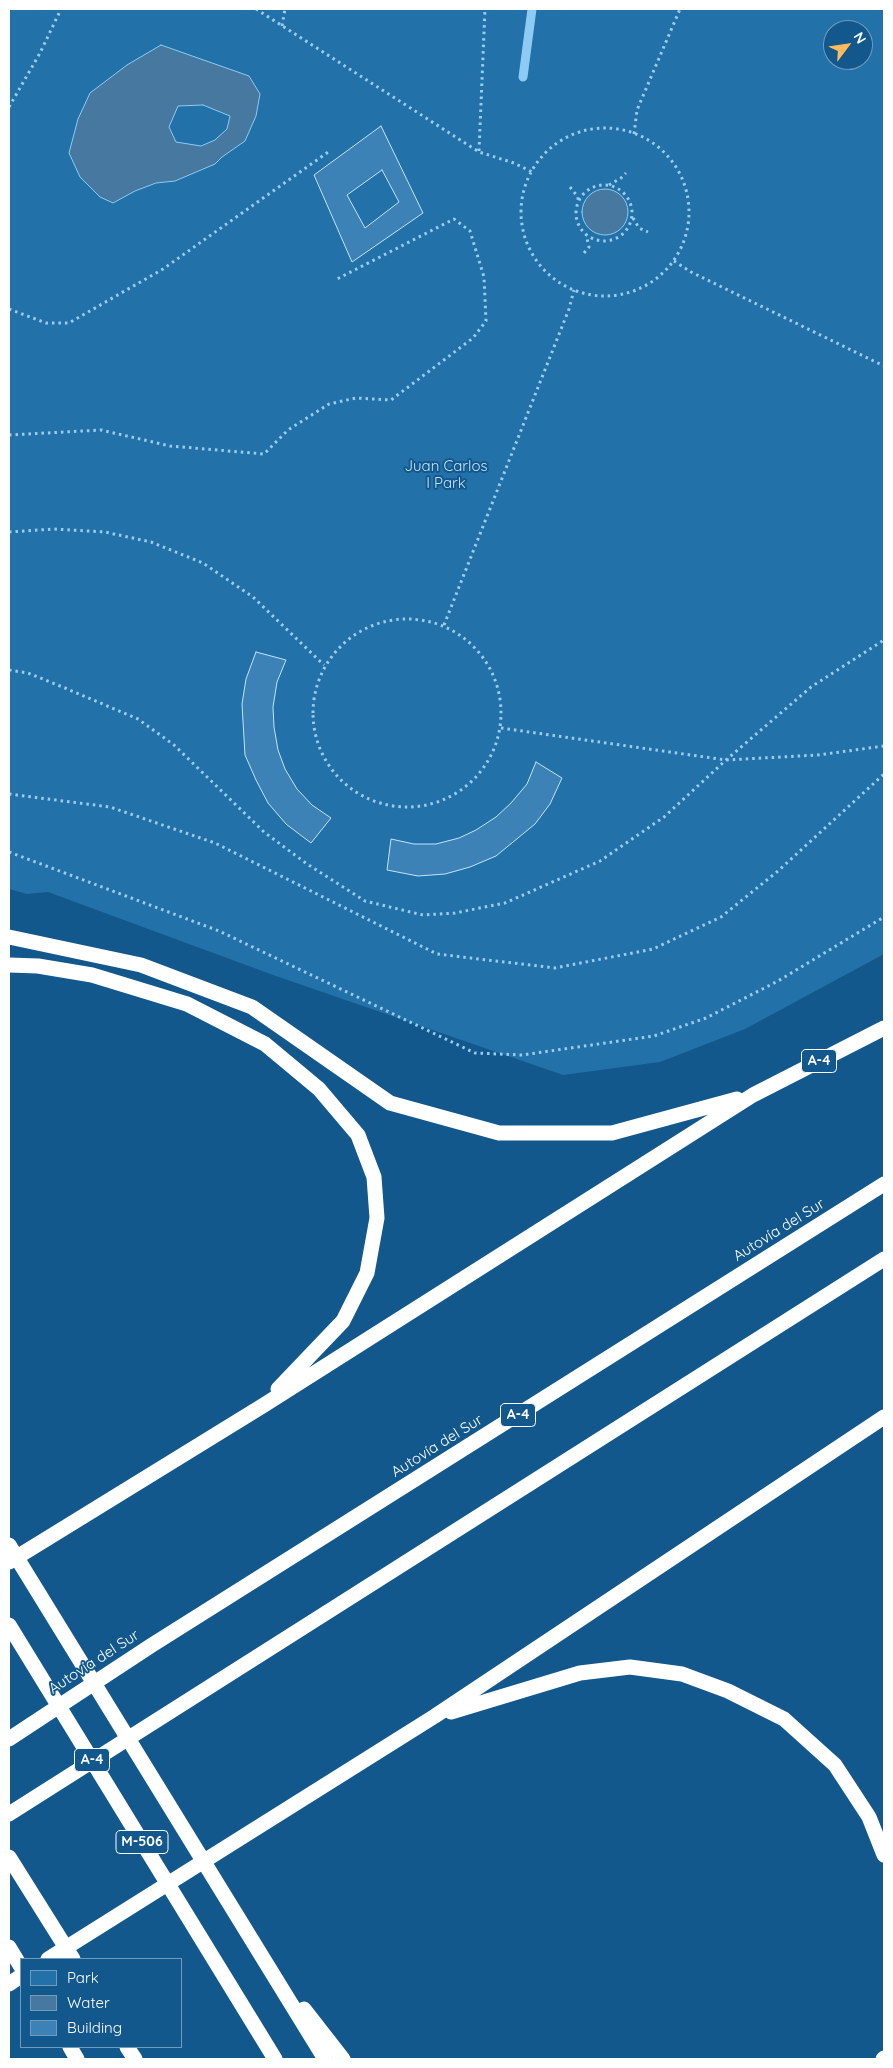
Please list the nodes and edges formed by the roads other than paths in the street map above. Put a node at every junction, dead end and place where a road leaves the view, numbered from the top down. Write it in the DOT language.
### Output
graph roads {
  1 [pos="9,937"];
  2 [pos="9,966"];
  3 [pos="884,1028"];
  4 [pos="753,1095"];
  5 [pos="884,1184"];
  6 [pos="884,1259"];
  7 [pos="264,1405"];
  8 [pos="884,1417"];
  9 [pos="9,1545"];
  10 [pos="9,1562"];
  11 [pos="9,1625"];
  12 [pos="435,1716"];
  13 [pos="9,1739"];
  14 [pos="9,1814"];
  15 [pos="884,1855"];
  16 [pos="9,1857"];
  17 [pos="9,1947"];
  18 [pos="260,1952"];
  19 [pos="50,1958"];
  20 [pos="72,1958"];
  21 [pos="20,1965"];
  22 [pos="20,1977"];
  23 [pos="9,1984"];
  24 [pos="71,2048"];
  25 [pos="128,2048"];
  26 [pos="77,2059"];
  27 [pos="135,2059"];
  28 [pos="275,2059"];
  29 [pos="325,2059"];
  30 [pos="343,2059"];
  1 -- 4 [label="highway"];
  2 -- 7 [label="highway"];
  3 -- 4 [label="highway, A-4"];
  4 -- 7 [label="highway"];
  5 -- 13 [label="highway, Autovía del Sur / A-4"];
  6 -- 14 [label="highway, A-4"];
  7 -- 10 [label="highway"];
  8 -- 12 [label="highway"];
  9 -- 18 [label="highway"];
  11 -- 28 [label="highway, M-506"];
  12 -- 15 [label="highway"];
  12 -- 19 [label="highway"];
  16 -- 20 [label="highway"];
  17 -- 21 [label="highway"];
  18 -- 29 [label="highway"];
  18 -- 30 [label="highway"];
  22 -- 23 [label="highway"];
  24 -- 26 [label="highway"];
  25 -- 27 [label="highway"];
}
